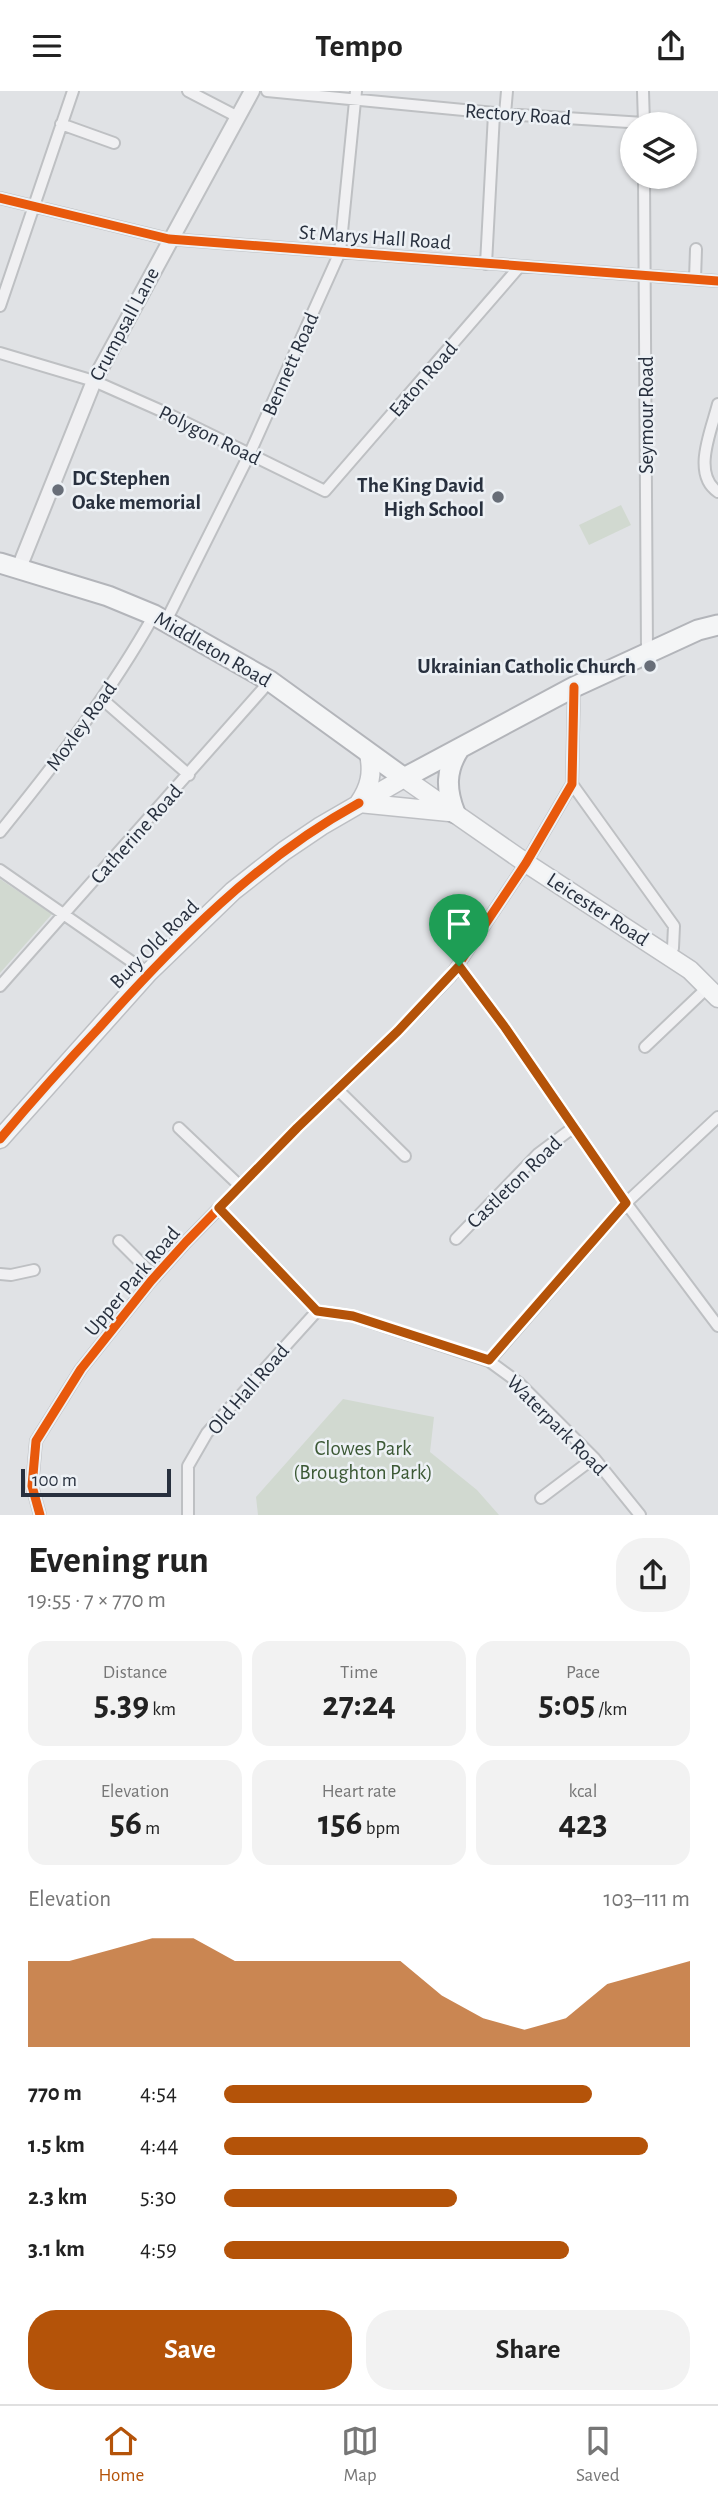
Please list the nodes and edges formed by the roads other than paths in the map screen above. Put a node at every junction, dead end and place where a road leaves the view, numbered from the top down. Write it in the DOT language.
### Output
graph roads {
  1 [pos="73,91"];
  2 [pos="188,91"];
  3 [pos="252,91"];
  4 [pos="267,91"];
  5 [pos="507,91"];
  6 [pos="643,91"];
  7 [pos="355,96"];
  8 [pos="644,112"];
  9 [pos="499,114"];
  10 [pos="238,117"];
  11 [pos="620,122"];
  12 [pos="61,124"];
  13 [pos="114,142"];
  14 [pos="645,189"];
  15 [pos="0,198"];
  16 [pos="34,205"];
  17 [pos="169,239"];
  18 [pos="696,249"];
  19 [pos="340,252"];
  20 [pos="486,264"];
  21 [pos="520,266"];
  22 [pos="645,276"];
  23 [pos="695,279"];
  24 [pos="718,281"];
  25 [pos="0,306"];
  26 [pos="0,353"];
  27 [pos="94,381"];
  28 [pos="718,404"];
  29 [pos="249,455"];
  30 [pos="325,491"];
  31 [pos="718,492"];
  32 [pos="9,565"];
  33 [pos="160,618"];
  34 [pos="718,625"];
  35 [pos="647,652"];
  36 [pos="270,681"];
  37 [pos="574,687"];
  38 [pos="102,699"];
  39 [pos="461,747"];
  40 [pos="369,754"];
  41 [pos="189,775"];
  42 [pos="404,778"];
  43 [pos="572,784"];
  44 [pos="359,803"];
  45 [pos="455,813"];
  46 [pos="0,832"];
  47 [pos="526,863"];
  48 [pos="0,870"];
  49 [pos="64,913"];
  50 [pos="668,954"];
  51 [pos="459,966"];
  52 [pos="149,973"];
  53 [pos="0,986"];
  54 [pos="713,992"];
  55 [pos="645,1047"];
  56 [pos="337,1089"];
  57 [pos="718,1117"];
  58 [pos="574,1127"];
  59 [pos="179,1128"];
  60 [pos="0,1139"];
  61 [pos="405,1156"];
  62 [pos="240,1186"];
  63 [pos="626,1203"];
  64 [pos="219,1208"];
  65 [pos="456,1239"];
  66 [pos="119,1241"];
  67 [pos="34,1270"];
  68 [pos="0,1274"];
  69 [pos="155,1277"];
  70 [pos="317,1311"];
  71 [pos="718,1326"];
  72 [pos="489,1360"];
  73 [pos="594,1458"];
  74 [pos="541,1497"];
  75 [pos="40,1515"];
  76 [pos="188,1515"];
  77 [pos="640,1515"];
  1 -- 12 [label="street"];
  2 -- 10 [label="street"];
  3 -- 10 [label="street, Crumpsall Lane"];
  4 -- 7 [label="street, Rectory Road"];
  5 -- 9 [label="street"];
  6 -- 8 [label="street"];
  7 -- 9 [label="street, Rectory Road"];
  7 -- 19 [label="street, Bennett Road"];
  9 -- 11 [label="street, Rectory Road"];
  9 -- 20 [label="street"];
  10 -- 17 [label="street, Crumpsall Lane"];
  12 -- 13 [label="street"];
  12 -- 16 [label="street"];
  14 -- 22 [label="street, Seymour Road"];
  15 -- 16 [label="street, St Marys Hall Road"];
  16 -- 17 [label="street, St Marys Hall Road"];
  16 -- 25 [label="street"];
  17 -- 19 [label="street, St Marys Hall Road"];
  17 -- 27 [label="street, Crumpsall Lane"];
  18 -- 23 [label="street"];
  19 -- 20 [label="street, St Marys Hall Road"];
  19 -- 29 [label="street, Bennett Road"];
  20 -- 21 [label="street, St Marys Hall Road"];
  21 -- 22 [label="street, St Marys Hall Road"];
  21 -- 30 [label="street, Eaton Road"];
  22 -- 23 [label="street, St Marys Hall Road"];
  22 -- 35 [label="street, Seymour Road"];
  23 -- 24 [label="street, St Marys Hall Road"];
  26 -- 27 [label="street, Polygon Road"];
  27 -- 29 [label="street, Polygon Road"];
  27 -- 32 [label="street, Crumpsall Lane"];
  28 -- 31 [label="street"];
  29 -- 30 [label="street, Polygon Road"];
  29 -- 33 [label="street, Bennett Road"];
  32 -- 33 [label="highway, Middleton Road"];
  33 -- 36 [label="highway, Middleton Road"];
  33 -- 38 [label="street, Moxley Road"];
  34 -- 35 [label="highway, Bury Old Road"];
  35 -- 37 [label="highway, Bury Old Road"];
  36 -- 40 [label="highway, Middleton Road"];
  36 -- 41 [label="street, Catherine Road"];
  37 -- 39 [label="highway, Bury Old Road"];
  37 -- 43 [label="street, Upper Park Road"];
  38 -- 41 [label="street"];
  38 -- 46 [label="street, Moxley Road"];
  39 -- 42 [label="highway, Bury Old Road"];
  39 -- 45 [label="highway"];
  40 -- 42 [label="highway, Middleton Road"];
  40 -- 44 [label="main road"];
  41 -- 49 [label="street, Catherine Road"];
  42 -- 44 [label="main road, Bury Old Road"];
  42 -- 45 [label="main road, Leicester Road"];
  43 -- 47 [label="street, Upper Park Road"];
  43 -- 50 [label="street"];
  44 -- 45 [label="main road"];
  44 -- 52 [label="main road, Bury Old Road"];
  45 -- 47 [label="main road, Leicester Road"];
  47 -- 50 [label="main road, Leicester Road"];
  47 -- 51 [label="street, Upper Park Road"];
  48 -- 49 [label="street"];
  49 -- 52 [label="street"];
  49 -- 53 [label="street, Catherine Road"];
  50 -- 54 [label="main road, Leicester Road"];
  51 -- 56 [label="street, Upper Park Road"];
  51 -- 58 [label="street"];
  52 -- 60 [label="main road, Bury Old Road"];
  54 -- 55 [label="street"];
  56 -- 61 [label="street"];
  56 -- 62 [label="street, Upper Park Road"];
  57 -- 63 [label="street"];
  58 -- 63 [label="street"];
  58 -- 65 [label="street, Castleton Road"];
  59 -- 62 [label="street"];
  62 -- 64 [label="street, Upper Park Road"];
  63 -- 71 [label="street"];
  63 -- 72 [label="street"];
  64 -- 69 [label="street, Upper Park Road"];
  64 -- 70 [label="street"];
  66 -- 69 [label="street"];
  67 -- 68 [label="street"];
  69 -- 75 [label="street, Upper Park Road"];
  70 -- 72 [label="street, Waterpark Road"];
  70 -- 76 [label="street, Old Hall Road"];
  72 -- 73 [label="street, Waterpark Road"];
  73 -- 74 [label="street"];
  73 -- 77 [label="street, Waterpark Road"];
}
